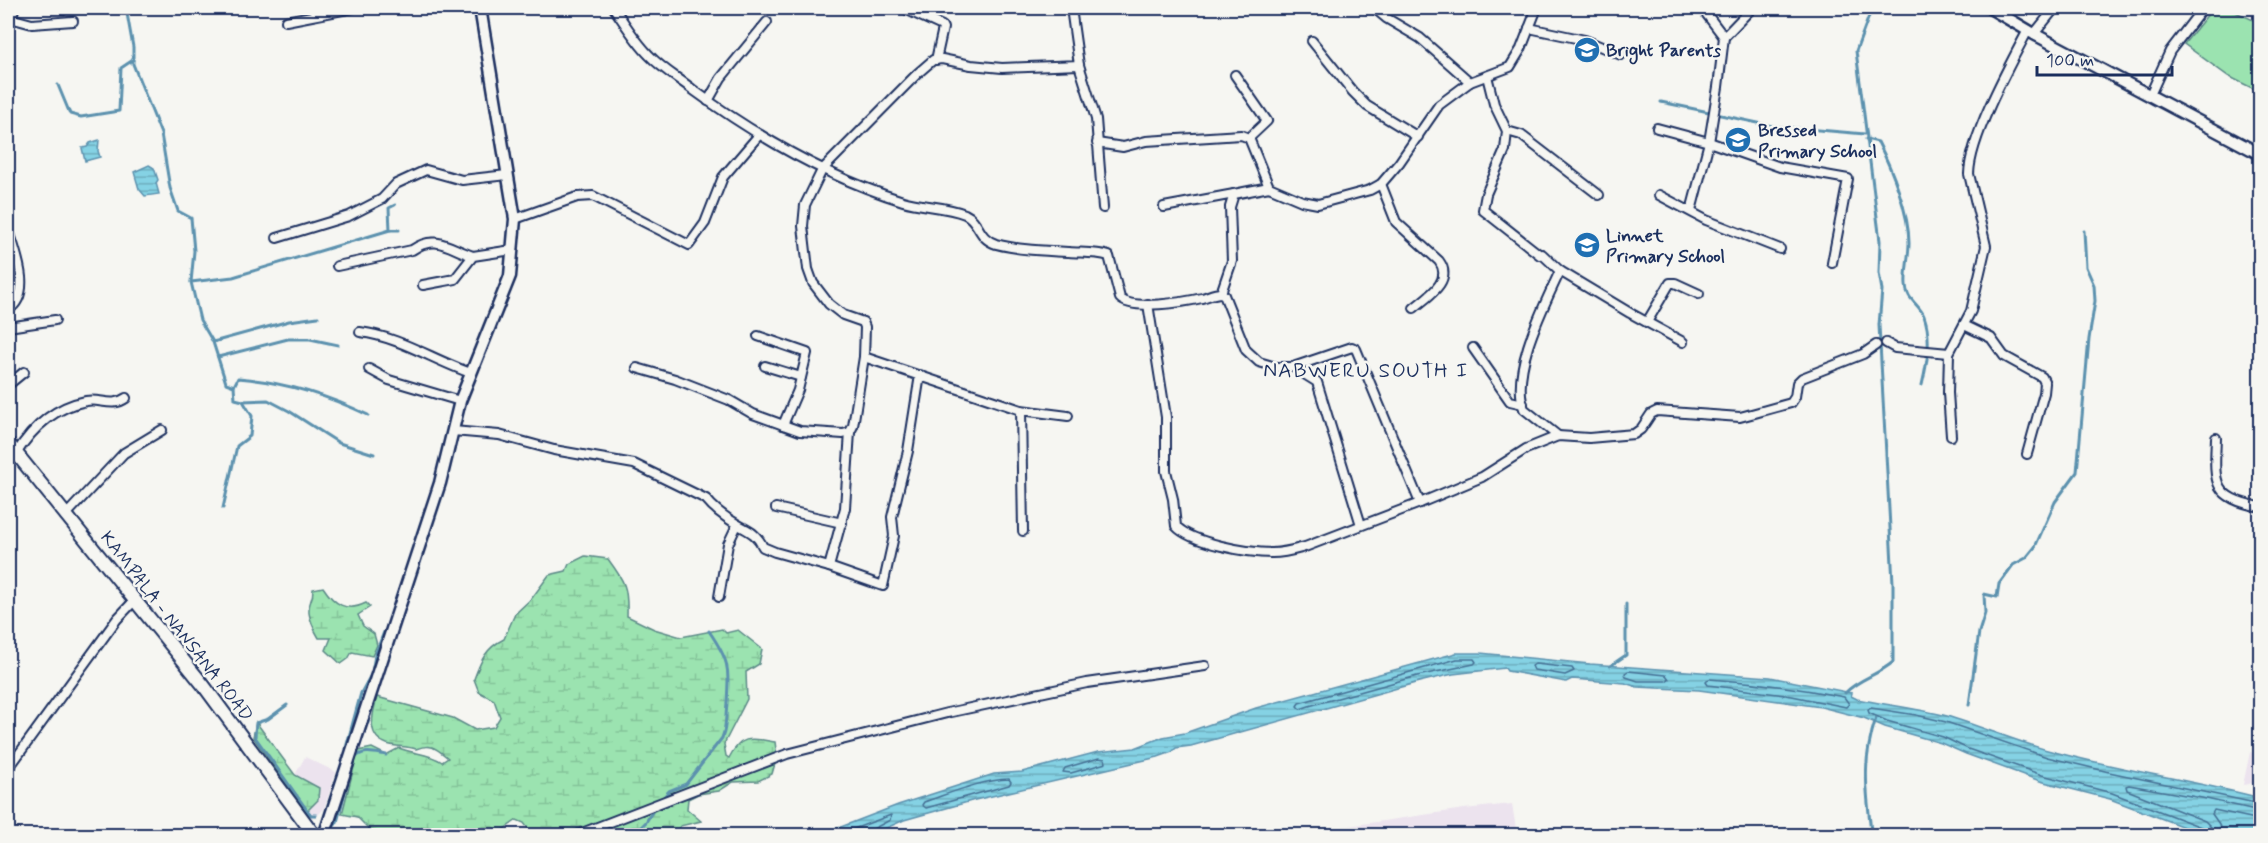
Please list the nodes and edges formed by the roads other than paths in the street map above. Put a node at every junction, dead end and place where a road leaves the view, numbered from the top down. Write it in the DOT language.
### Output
graph roads {
  1 [pos="14,8"];
  2 [pos="353,8"];
  3 [pos="480,8"];
  4 [pos="614,8"];
  5 [pos="903,8"];
  6 [pos="1071,8"];
  7 [pos="1374,8"];
  8 [pos="1537,8"];
  9 [pos="1702,8"];
  10 [pos="1752,8"];
  11 [pos="1990,8"];
  12 [pos="2055,8"];
  13 [pos="2203,8"];
  14 [pos="8,18"];
  15 [pos="73,21"];
  16 [pos="286,21"];
  17 [pos="767,22"];
  18 [pos="1529,28"];
  19 [pos="2031,32"];
  20 [pos="1724,37"];
  21 [pos="1312,41"];
  22 [pos="1620,54"];
  23 [pos="936,60"];
  24 [pos="1079,65"];
  25 [pos="1235,75"];
  26 [pos="1487,76"];
  27 [pos="1470,82"];
  28 [pos="2150,95"];
  29 [pos="708,101"];
  30 [pos="1657,128"];
  31 [pos="1508,130"];
  32 [pos="759,135"];
  33 [pos="1418,137"];
  34 [pos="1250,138"];
  35 [pos="1709,142"];
  36 [pos="1097,143"];
  37 [pos="2260,154"];
  38 [pos="822,170"];
  39 [pos="507,175"];
  40 [pos="1381,184"];
  41 [pos="1269,187"];
  42 [pos="1234,194"];
  43 [pos="1599,195"];
  44 [pos="1659,195"];
  45 [pos="1164,207"];
  46 [pos="1103,208"];
  47 [pos="1691,211"];
  48 [pos="515,219"];
  49 [pos="8,228"];
  50 [pos="277,238"];
  51 [pos="1780,249"];
  52 [pos="512,250"];
  53 [pos="473,256"];
  54 [pos="1832,263"];
  55 [pos="337,266"];
  56 [pos="1560,271"];
  57 [pos="423,285"];
  58 [pos="1221,293"];
  59 [pos="1699,294"];
  60 [pos="1148,304"];
  61 [pos="1414,308"];
  62 [pos="8,310"];
  63 [pos="55,320"];
  64 [pos="1647,322"];
  65 [pos="1964,325"];
  66 [pos="8,327"];
  67 [pos="360,332"];
  68 [pos="758,336"];
  69 [pos="1683,342"];
  70 [pos="1886,343"];
  71 [pos="1876,345"];
  72 [pos="1473,348"];
  73 [pos="1949,353"];
  74 [pos="864,357"];
  75 [pos="765,366"];
  76 [pos="1293,367"];
  77 [pos="637,368"];
  78 [pos="369,369"];
  79 [pos="24,372"];
  80 [pos="471,373"];
  81 [pos="920,375"];
  82 [pos="801,377"];
  83 [pos="8,385"];
  84 [pos="126,398"];
  85 [pos="460,401"];
  86 [pos="1523,404"];
  87 [pos="1021,410"];
  88 [pos="1068,416"];
  89 [pos="783,425"];
  90 [pos="162,430"];
  91 [pos="453,431"];
  92 [pos="850,432"];
  93 [pos="1558,436"];
  94 [pos="1951,436"];
  95 [pos="2216,438"];
  96 [pos="8,443"];
  97 [pos="16,454"];
  98 [pos="2027,454"];
  99 [pos="1420,503"];
  100 [pos="2260,507"];
  101 [pos="776,508"];
  102 [pos="65,516"];
  103 [pos="842,523"];
  104 [pos="737,525"];
  105 [pos="1361,525"];
  106 [pos="1023,531"];
  107 [pos="829,567"];
  108 [pos="719,597"];
  109 [pos="135,600"];
  110 [pos="1205,666"];
  111 [pos="8,770"];
  112 [pos="315,836"];
  113 [pos="324,836"];
  114 [pos="574,836"];
  1 -- 14 [label="street"];
  2 -- 16 [label="street"];
  3 -- 39 [label="street"];
  4 -- 29 [label="street"];
  5 -- 23 [label="street"];
  6 -- 24 [label="street"];
  7 -- 27 [label="street"];
  8 -- 18 [label="street"];
  9 -- 20 [label="street"];
  10 -- 20 [label="street"];
  11 -- 19 [label="street"];
  12 -- 19 [label="street"];
  13 -- 28 [label="street"];
  14 -- 15 [label="street"];
  17 -- 29 [label="street"];
  18 -- 22 [label="street"];
  18 -- 26 [label="street"];
  19 -- 28 [label="street"];
  19 -- 65 [label="street"];
  20 -- 35 [label="street"];
  21 -- 33 [label="street"];
  23 -- 24 [label="street"];
  23 -- 38 [label="street"];
  24 -- 36 [label="street"];
  25 -- 34 [label="street"];
  26 -- 27 [label="street"];
  26 -- 31 [label="street"];
  27 -- 33 [label="street"];
  28 -- 37 [label="street"];
  29 -- 32 [label="street"];
  30 -- 35 [label="street"];
  31 -- 43 [label="street"];
  31 -- 56 [label="street"];
  32 -- 38 [label="street"];
  32 -- 48 [label="street"];
  33 -- 40 [label="street"];
  34 -- 36 [label="street"];
  34 -- 41 [label="street"];
  35 -- 47 [label="street"];
  35 -- 54 [label="street"];
  36 -- 46 [label="street"];
  38 -- 60 [label="street"];
  38 -- 74 [label="street"];
  39 -- 48 [label="street"];
  39 -- 50 [label="street"];
  40 -- 41 [label="street"];
  40 -- 61 [label="street"];
  41 -- 42 [label="street"];
  42 -- 45 [label="street"];
  42 -- 58 [label="street"];
  44 -- 47 [label="street"];
  47 -- 51 [label="street"];
  48 -- 52 [label="street"];
  49 -- 62 [label="street"];
  52 -- 53 [label="street"];
  52 -- 80 [label="street"];
  53 -- 55 [label="street"];
  53 -- 57 [label="street"];
  56 -- 64 [label="street"];
  56 -- 86 [label="street"];
  58 -- 60 [label="street"];
  58 -- 76 [label="street"];
  59 -- 64 [label="street"];
  60 -- 105 [label="street"];
  63 -- 66 [label="street"];
  64 -- 69 [label="street"];
  65 -- 73 [label="street"];
  65 -- 98 [label="street"];
  67 -- 80 [label="street"];
  68 -- 82 [label="street"];
  70 -- 73 [label="street"];
  71 -- 93 [label="street"];
  72 -- 86 [label="street"];
  73 -- 94 [label="street"];
  74 -- 81 [label="street"];
  74 -- 92 [label="street"];
  75 -- 82 [label="street"];
  76 -- 99 [label="street"];
  76 -- 105 [label="street"];
  77 -- 89 [label="street"];
  78 -- 85 [label="street"];
  79 -- 83 [label="street"];
  80 -- 85 [label="street"];
  81 -- 87 [label="street"];
  81 -- 107 [label="street"];
  82 -- 89 [label="street"];
  84 -- 97 [label="street"];
  85 -- 91 [label="street"];
  86 -- 93 [label="street"];
  87 -- 88 [label="street"];
  87 -- 106 [label="street"];
  89 -- 92 [label="street"];
  90 -- 102 [label="street"];
  91 -- 104 [label="street"];
  91 -- 113 [label="street"];
  92 -- 103 [label="street"];
  93 -- 99 [label="street"];
  95 -- 100 [label="street"];
  96 -- 97 [label="main road, KAMPALA - NANSANA ROAD"];
  97 -- 102 [label="main road, KAMPALA - NANSANA ROAD"];
  99 -- 105 [label="street"];
  101 -- 103 [label="street"];
  102 -- 109 [label="main road, KAMPALA - NANSANA ROAD"];
  103 -- 107 [label="street"];
  104 -- 107 [label="street"];
  104 -- 108 [label="street"];
  109 -- 111 [label="street"];
  109 -- 112 [label="main road, KAMPALA - NANSANA ROAD"];
  110 -- 114 [label="street"];
}
